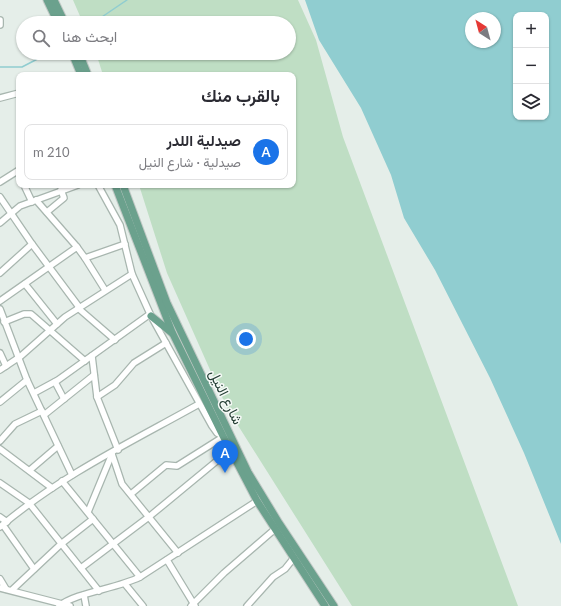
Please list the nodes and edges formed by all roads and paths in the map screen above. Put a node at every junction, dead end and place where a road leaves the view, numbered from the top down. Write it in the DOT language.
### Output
graph roads {
  1 [pos="47,0"];
  2 [pos="54,0"];
  3 [pos="55,16"];
  4 [pos="62,16"];
  5 [pos="0,20"];
  6 [pos="0,25"];
  7 [pos="75,60"];
  8 [pos="82,60"];
  9 [pos="80,72"];
  10 [pos="87,72"];
  11 [pos="16,94"];
  12 [pos="0,98"];
  13 [pos="16,173"];
  14 [pos="0,182"];
  15 [pos="26,188"];
  16 [pos="56,188"];
  17 [pos="68,188"];
  18 [pos="100,188"];
  19 [pos="116,188"];
  20 [pos="124,188"];
  21 [pos="59,191"];
  22 [pos="0,197"];
  23 [pos="34,201"];
  24 [pos="47,212"];
  25 [pos="10,213"];
  26 [pos="0,223"];
  27 [pos="32,244"];
  28 [pos="124,244"];
  29 [pos="77,246"];
  30 [pos="85,258"];
  31 [pos="49,267"];
  32 [pos="0,273"];
  33 [pos="132,274"];
  34 [pos="25,284"];
  35 [pos="105,290"];
  36 [pos="0,301"];
  37 [pos="78,307"];
  38 [pos="0,309"];
  39 [pos="151,315"];
  40 [pos="56,324"];
  41 [pos="3,325"];
  42 [pos="49,330"];
  43 [pos="172,332"];
  44 [pos="115,340"];
  45 [pos="184,340"];
  46 [pos="166,343"];
  47 [pos="0,353"];
  48 [pos="92,356"];
  49 [pos="18,358"];
  50 [pos="85,361"];
  51 [pos="6,366"];
  52 [pos="0,370"];
  53 [pos="94,375"];
  54 [pos="27,380"];
  55 [pos="55,382"];
  56 [pos="34,393"];
  57 [pos="96,397"];
  58 [pos="64,399"];
  59 [pos="0,402"];
  60 [pos="199,404"];
  61 [pos="43,413"];
  62 [pos="223,437"];
  63 [pos="0,441"];
  64 [pos="58,446"];
  65 [pos="0,448"];
  66 [pos="118,450"];
  67 [pos="230,450"];
  68 [pos="112,454"];
  69 [pos="30,470"];
  70 [pos="72,475"];
  71 [pos="62,481"];
  72 [pos="0,483"];
  73 [pos="52,488"];
  74 [pos="131,494"];
  75 [pos="257,501"];
  76 [pos="29,503"];
  77 [pos="88,512"];
  78 [pos="150,516"];
  79 [pos="0,517"];
  80 [pos="93,518"];
  81 [pos="3,525"];
  82 [pos="275,529"];
  83 [pos="61,544"];
  84 [pos="113,544"];
  85 [pos="178,553"];
  86 [pos="293,559"];
  87 [pos="167,560"];
  88 [pos="81,568"];
  89 [pos="34,569"];
  90 [pos="140,577"];
  91 [pos="0,579"];
  92 [pos="125,584"];
  93 [pos="6,589"];
  94 [pos="99,592"];
  95 [pos="84,595"];
  96 [pos="61,605"];
  97 [pos="193,605"];
  98 [pos="70,606"];
  99 [pos="86,606"];
  100 [pos="143,606"];
  101 [pos="247,606"];
  102 [pos="325,606"];
  103 [pos="334,606"];
  1 -- 3 [label="main road"];
  2 -- 4 [label="main road"];
  5 -- 6 [label="street"];
  7 -- 9 [label="main road"];
  8 -- 10 [label="main road"];
  11 -- 12 [label="street"];
  13 -- 14 [label="street"];
  15 -- 23 [label="street"];
  16 -- 21 [label="street"];
  17 -- 21 [label="street"];
  18 -- 28 [label="street"];
  19 -- 43 [label="main road, شارع النيل"];
  20 -- 45 [label="main road, شارع النيل"];
  21 -- 23 [label="street"];
  21 -- 24 [label="street"];
  22 -- 25 [label="street"];
  23 -- 24 [label="street"];
  23 -- 25 [label="street"];
  24 -- 29 [label="street"];
  25 -- 26 [label="street"];
  25 -- 27 [label="street"];
  27 -- 31 [label="street"];
  27 -- 32 [label="street"];
  28 -- 30 [label="street"];
  28 -- 33 [label="street"];
  29 -- 30 [label="street"];
  29 -- 31 [label="street"];
  30 -- 35 [label="street"];
  31 -- 34 [label="street"];
  31 -- 37 [label="street"];
  33 -- 35 [label="street"];
  33 -- 39 [label="street"];
  34 -- 36 [label="street"];
  34 -- 40 [label="street"];
  35 -- 37 [label="street"];
  37 -- 40 [label="street"];
  37 -- 44 [label="street"];
  38 -- 41 [label="street"];
  39 -- 43 [label="main road"];
  39 -- 44 [label="street"];
  39 -- 46 [label="street"];
  40 -- 42 [label="street"];
  41 -- 42 [label="street"];
  41 -- 49 [label="street"];
  42 -- 49 [label="street"];
  42 -- 50 [label="street"];
  43 -- 45 [label="main road"];
  43 -- 62 [label="main road, شارع النيل"];
  44 -- 48 [label="street"];
  45 -- 103 [label="main road, شارع النيل"];
  46 -- 57 [label="street"];
  46 -- 60 [label="street"];
  47 -- 51 [label="street"];
  48 -- 50 [label="street"];
  48 -- 53 [label="street"];
  49 -- 51 [label="street"];
  49 -- 54 [label="street"];
  50 -- 55 [label="street"];
  51 -- 52 [label="street"];
  53 -- 57 [label="street"];
  53 -- 58 [label="street"];
  54 -- 56 [label="street"];
  54 -- 59 [label="street"];
  55 -- 56 [label="street"];
  55 -- 58 [label="street"];
  56 -- 61 [label="street"];
  57 -- 66 [label="street"];
  58 -- 61 [label="street"];
  60 -- 62 [label="street"];
  60 -- 66 [label="street"];
  61 -- 63 [label="street"];
  61 -- 64 [label="street"];
  62 -- 67 [label="main road, شارع النيل"];
  62 -- 74 [label="street"];
  64 -- 69 [label="street"];
  64 -- 70 [label="street"];
  65 -- 69 [label="street"];
  66 -- 68 [label="street"];
  67 -- 75 [label="main road, شارع النيل"];
  67 -- 78 [label="street"];
  68 -- 70 [label="street"];
  68 -- 74 [label="street"];
  68 -- 77 [label="street"];
  69 -- 73 [label="street"];
  70 -- 71 [label="street"];
  71 -- 73 [label="street"];
  71 -- 77 [label="street"];
  72 -- 76 [label="street"];
  73 -- 76 [label="street"];
  74 -- 78 [label="street"];
  75 -- 82 [label="main road, شارع النيل"];
  75 -- 85 [label="street"];
  76 -- 81 [label="street"];
  76 -- 83 [label="street"];
  77 -- 80 [label="street"];
  78 -- 84 [label="street"];
  78 -- 85 [label="street"];
  79 -- 81 [label="street"];
  80 -- 83 [label="street"];
  80 -- 84 [label="street"];
  81 -- 89 [label="street"];
  82 -- 86 [label="main road, شارع النيل"];
  82 -- 97 [label="street"];
  83 -- 88 [label="street"];
  83 -- 89 [label="street"];
  84 -- 88 [label="street"];
  84 -- 90 [label="street"];
  85 -- 87 [label="street"];
  86 -- 101 [label="street"];
  86 -- 102 [label="main road, شارع النيل"];
  87 -- 90 [label="street"];
  87 -- 97 [label="street"];
  88 -- 94 [label="street"];
  89 -- 93 [label="street"];
  90 -- 92 [label="street"];
  91 -- 93 [label="street"];
  92 -- 94 [label="street"];
  92 -- 100 [label="street"];
  93 -- 96 [label="street"];
  94 -- 95 [label="street"];
  95 -- 96 [label="street"];
  95 -- 99 [label="street"];
  96 -- 98 [label="street"];
}
